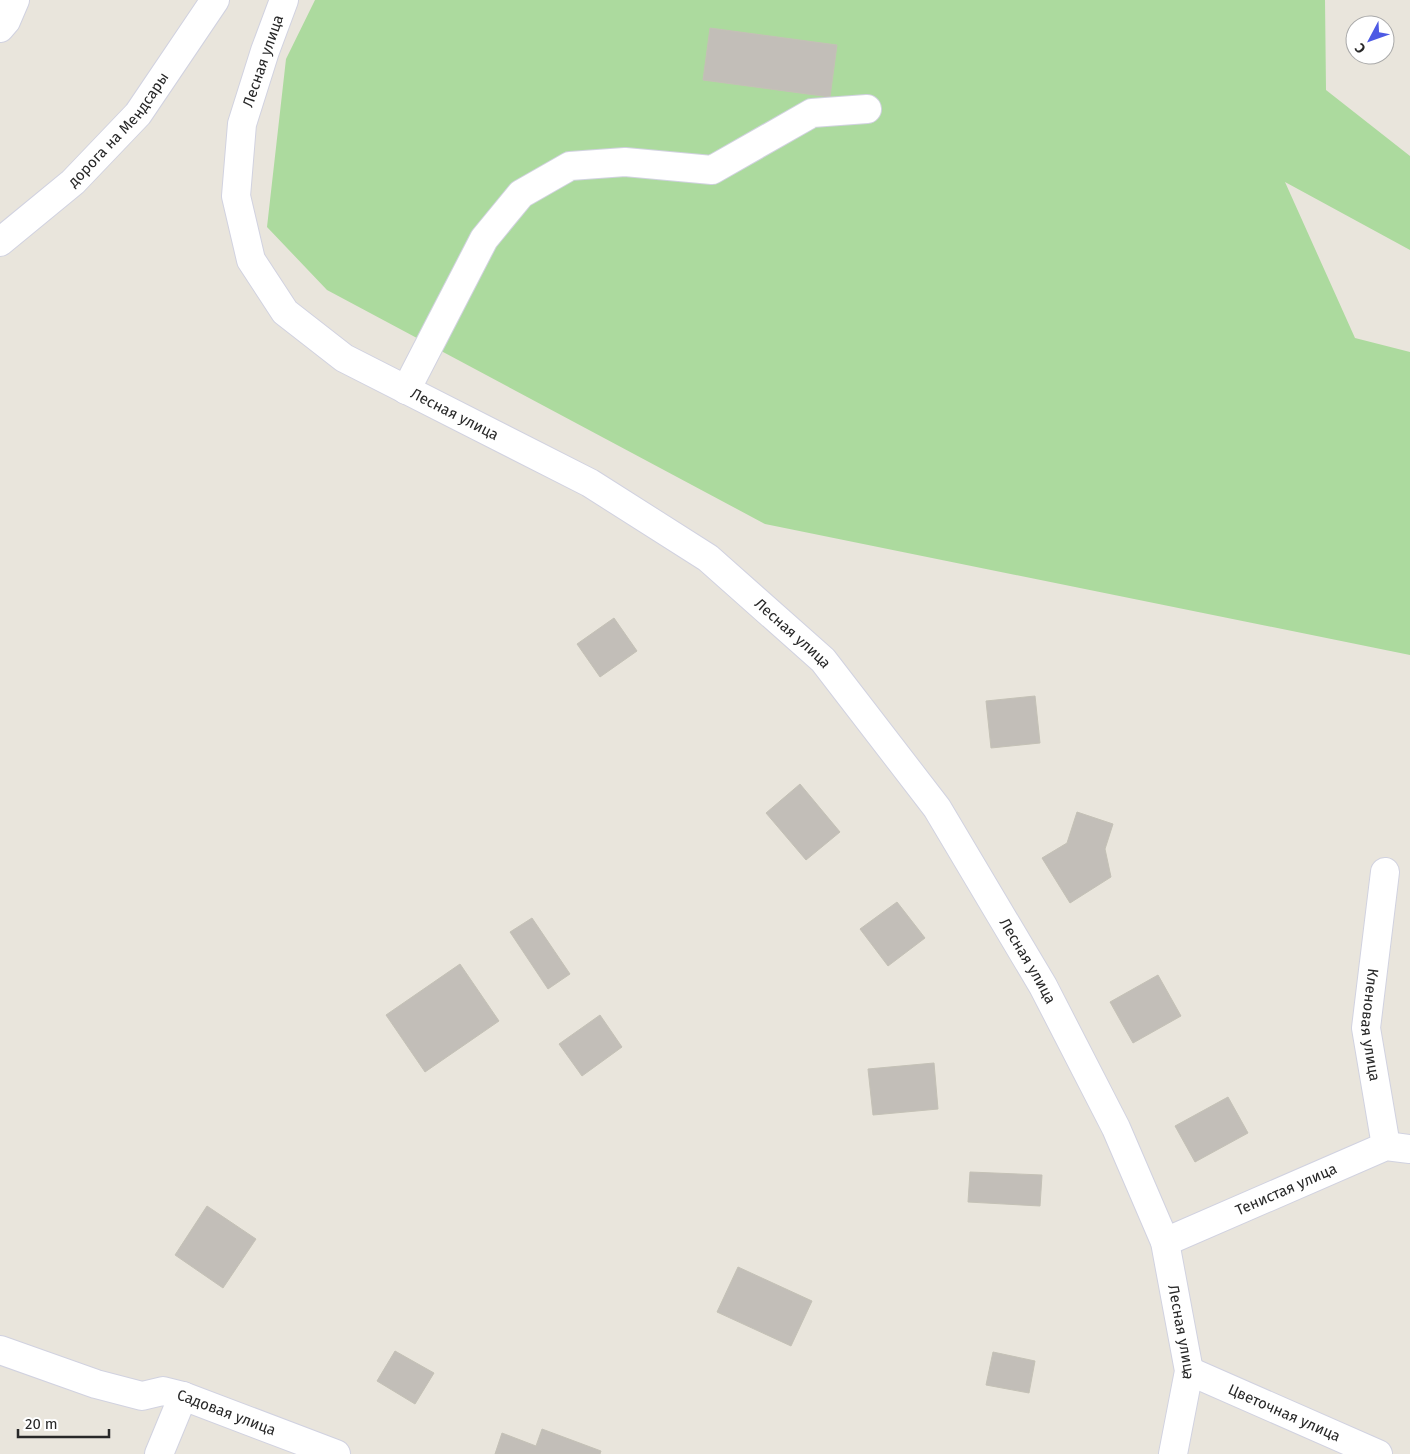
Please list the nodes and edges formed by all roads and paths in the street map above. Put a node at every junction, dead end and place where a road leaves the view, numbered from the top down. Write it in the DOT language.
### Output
graph roads {
  1 [pos="15,0"];
  2 [pos="216,0"];
  3 [pos="284,0"];
  4 [pos="0,28"];
  5 [pos="867,109"];
  6 [pos="0,242"];
  7 [pos="406,390"];
  8 [pos="1384,872"];
  9 [pos="1398,1147"];
  10 [pos="1165,1242"];
  11 [pos="0,1350"];
  12 [pos="1189,1371"];
  13 [pos="183,1396"];
  14 [pos="159,1454"];
  15 [pos="336,1454"];
  16 [pos="1173,1454"];
  17 [pos="1378,1454"];
  1 -- 4 [label="street"];
  2 -- 6 [label="street, дорога на Мендсары"];
  3 -- 7 [label="street, Лесная улица"];
  5 -- 7 [label="street"];
  7 -- 10 [label="street, Лесная улица"];
  8 -- 9 [label="street, Кленовая улица"];
  9 -- 10 [label="street, Тенистая улица"];
  10 -- 12 [label="street, Лесная улица"];
  11 -- 13 [label="street, Садовая улица"];
  12 -- 16 [label="street, Лесная улица"];
  12 -- 17 [label="street, Цветочная улица"];
  13 -- 14 [label="street"];
  13 -- 15 [label="street, Садовая улица"];
}
